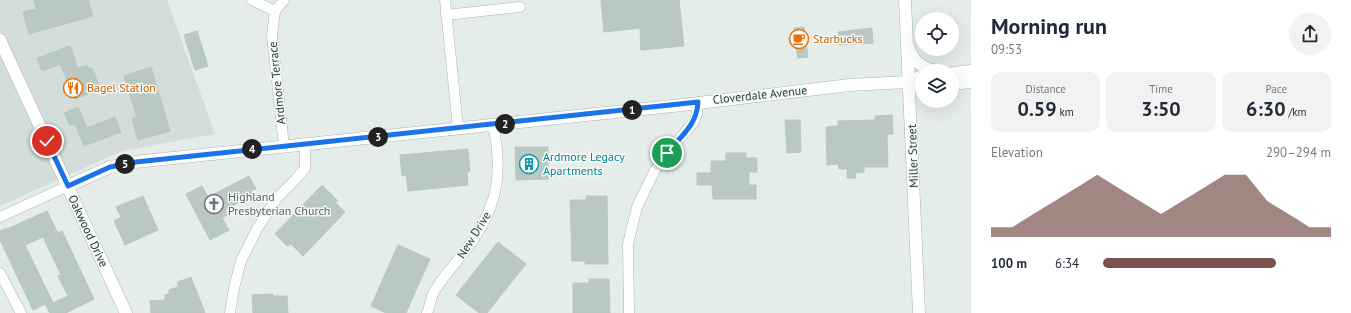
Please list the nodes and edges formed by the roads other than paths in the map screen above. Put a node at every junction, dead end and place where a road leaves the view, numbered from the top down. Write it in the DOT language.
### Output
graph roads {
  1 [pos="252,0"];
  2 [pos="284,0"];
  3 [pos="444,0"];
  4 [pos="905,0"];
  5 [pos="520,7"];
  6 [pos="275,11"];
  7 [pos="446,15"];
  8 [pos="0,40"];
  9 [pos="906,41"];
  10 [pos="918,64"];
  11 [pos="971,71"];
  12 [pos="959,72"];
  13 [pos="915,79"];
  14 [pos="908,82"];
  15 [pos="971,82"];
  16 [pos="959,83"];
  17 [pos="915,85"];
  18 [pos="698,102"];
  19 [pos="493,125"];
  20 [pos="458,128"];
  21 [pos="305,144"];
  22 [pos="284,146"];
  23 [pos="68,186"];
  24 [pos="0,217"];
  25 [pos="0,273"];
  26 [pos="21,313"];
  27 [pos="126,313"];
  28 [pos="230,313"];
  29 [pos="427,313"];
  30 [pos="630,313"];
  31 [pos="920,313"];
  1 -- 6 [label="street"];
  2 -- 6 [label="street"];
  3 -- 7 [label="street"];
  4 -- 9 [label="street, Miller Street"];
  5 -- 7 [label="street"];
  6 -- 22 [label="street, Ardmore Terrace"];
  7 -- 20 [label="street"];
  8 -- 23 [label="street, Oakwood Drive"];
  9 -- 10 [label="street"];
  9 -- 14 [label="street, Miller Street"];
  11 -- 12 [label="street"];
  13 -- 14 [label="street, Cloverdale Avenue"];
  14 -- 17 [label="street, Cloverdale Avenue"];
  14 -- 18 [label="street, Cloverdale Avenue"];
  14 -- 31 [label="street, Miller Street"];
  15 -- 16 [label="street"];
  18 -- 19 [label="street, Cloverdale Avenue"];
  18 -- 30 [label="street"];
  19 -- 20 [label="street, Cloverdale Avenue"];
  19 -- 29 [label="street, New Drive"];
  20 -- 21 [label="street, Cloverdale Avenue"];
  21 -- 22 [label="street, Cloverdale Avenue"];
  21 -- 28 [label="street"];
  22 -- 23 [label="street, Cloverdale Avenue"];
  23 -- 24 [label="street"];
  23 -- 27 [label="street, Oakwood Drive"];
  25 -- 26 [label="street"];
}
